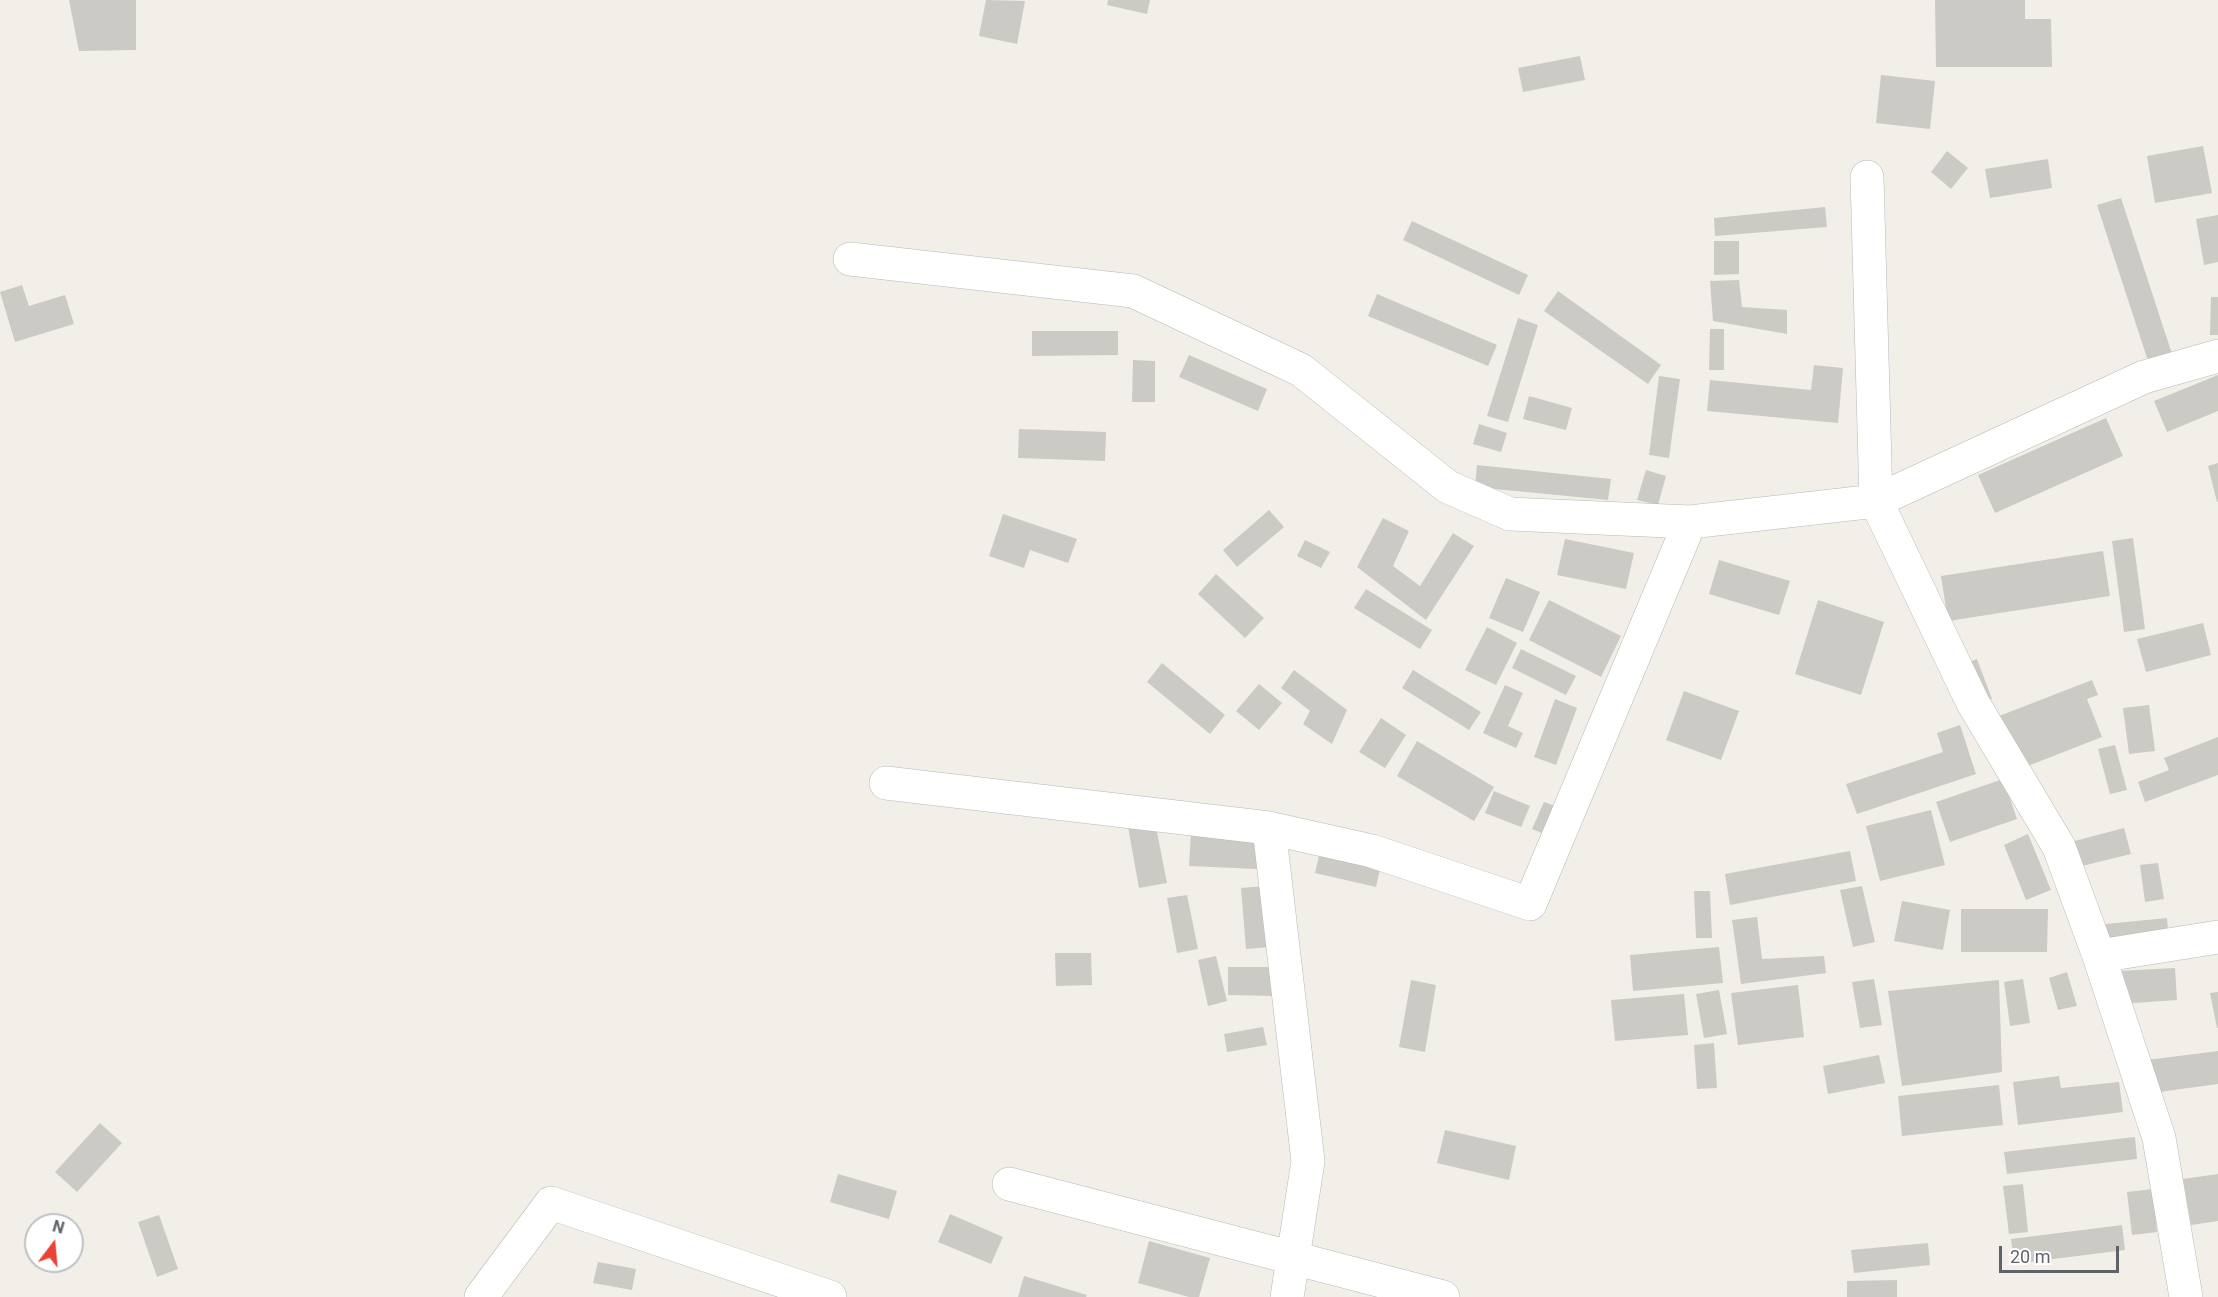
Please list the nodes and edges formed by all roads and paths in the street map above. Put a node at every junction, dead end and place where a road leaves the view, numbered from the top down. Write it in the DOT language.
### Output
graph roads {
  1 [pos="1867,177"];
  2 [pos="850,259"];
  3 [pos="2218,356"];
  4 [pos="1876,501"];
  5 [pos="1690,522"];
  6 [pos="886,783"];
  7 [pos="1269,828"];
  8 [pos="2218,937"];
  9 [pos="2099,956"];
  10 [pos="1009,1184"];
  11 [pos="1293,1258"];
  12 [pos="481,1297"];
  13 [pos="830,1297"];
  14 [pos="1287,1297"];
  15 [pos="1443,1297"];
  16 [pos="2186,1297"];
  1 -- 4 [label="street"];
  2 -- 5 [label="street"];
  3 -- 4 [label="street"];
  4 -- 5 [label="street"];
  4 -- 9 [label="street"];
  5 -- 7 [label="street"];
  6 -- 7 [label="street"];
  7 -- 11 [label="street"];
  8 -- 9 [label="street"];
  9 -- 16 [label="street"];
  10 -- 11 [label="street"];
  11 -- 14 [label="street"];
  11 -- 15 [label="street"];
  12 -- 13 [label="street"];
}
